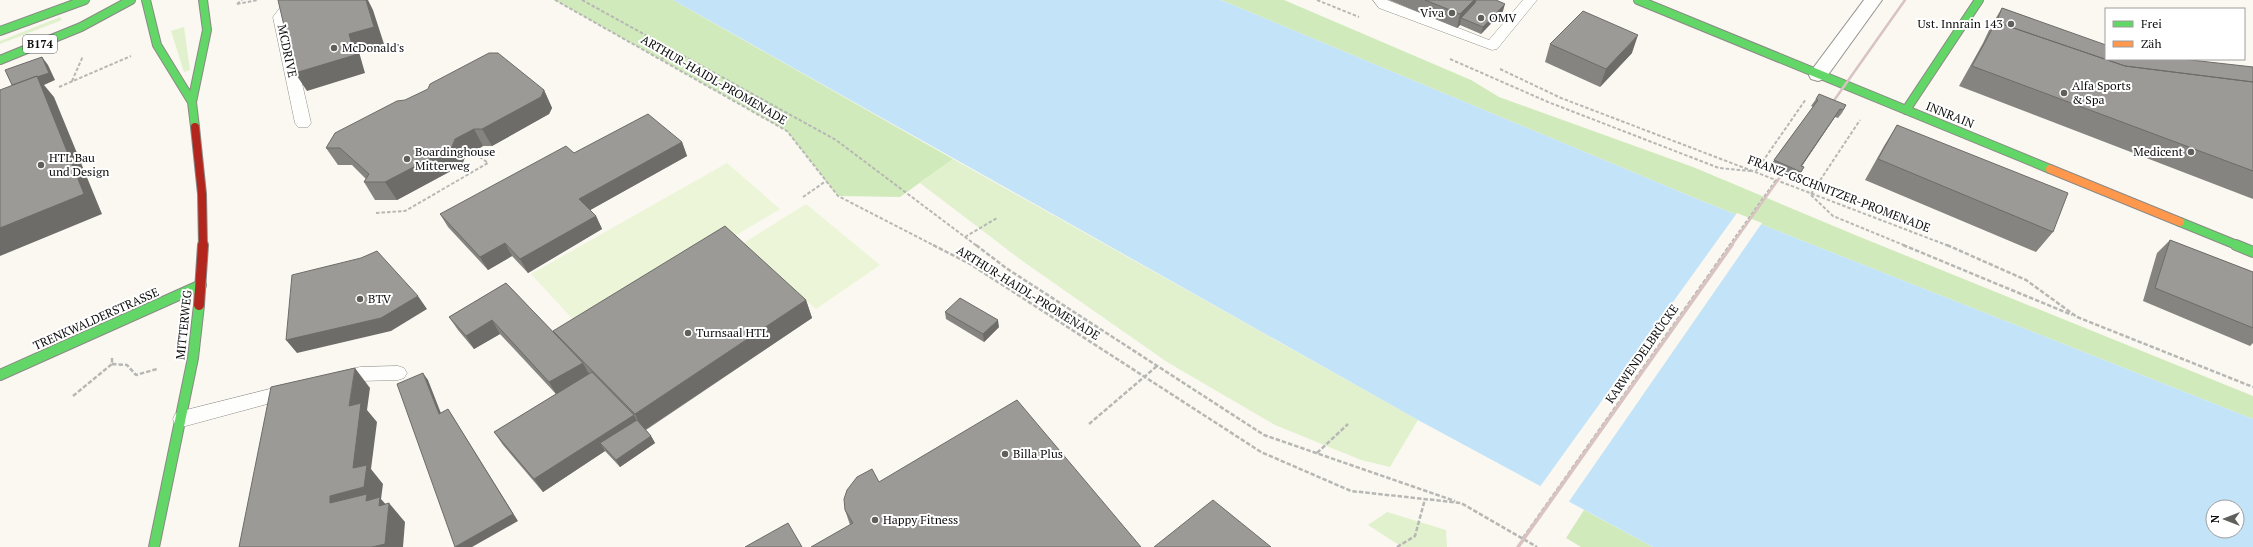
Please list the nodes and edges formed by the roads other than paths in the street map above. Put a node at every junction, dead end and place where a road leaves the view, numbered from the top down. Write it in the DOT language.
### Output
graph roads {
  1 [pos="85,0"];
  2 [pos="131,0"];
  3 [pos="146,0"];
  4 [pos="203,0"];
  5 [pos="312,0"];
  6 [pos="1380,0"];
  7 [pos="1530,0"];
  8 [pos="1638,0"];
  9 [pos="1873,0"];
  10 [pos="1979,0"];
  11 [pos="0,30"];
  12 [pos="0,60"];
  13 [pos="1820,76"];
  14 [pos="192,102"];
  15 [pos="1906,110"];
  16 [pos="302,123"];
  17 [pos="2253,252"];
  18 [pos="201,285"];
  19 [pos="398,373"];
  20 [pos="0,375"];
  21 [pos="182,419"];
  22 [pos="154,547"];
  1 -- 11 [label="street, B174"];
  2 -- 12 [label="street, B174"];
  3 -- 14 [label="street, MITTERWEG"];
  4 -- 14 [label="street, MITTERWEG"];
  5 -- 16 [label="lane, MCDRIVE"];
  6 -- 7 [label="lane"];
  8 -- 13 [label="street, INNRAIN"];
  9 -- 13 [label="street"];
  10 -- 15 [label="street"];
  13 -- 15 [label="street, INNRAIN"];
  14 -- 18 [label="street, MITTERWEG"];
  15 -- 17 [label="street, INNRAIN"];
  18 -- 20 [label="street, TRENKWALDERSTRASSE"];
  18 -- 21 [label="street, MITTERWEG"];
  19 -- 21 [label="lane"];
  21 -- 22 [label="street, MITTERWEG"];
}
